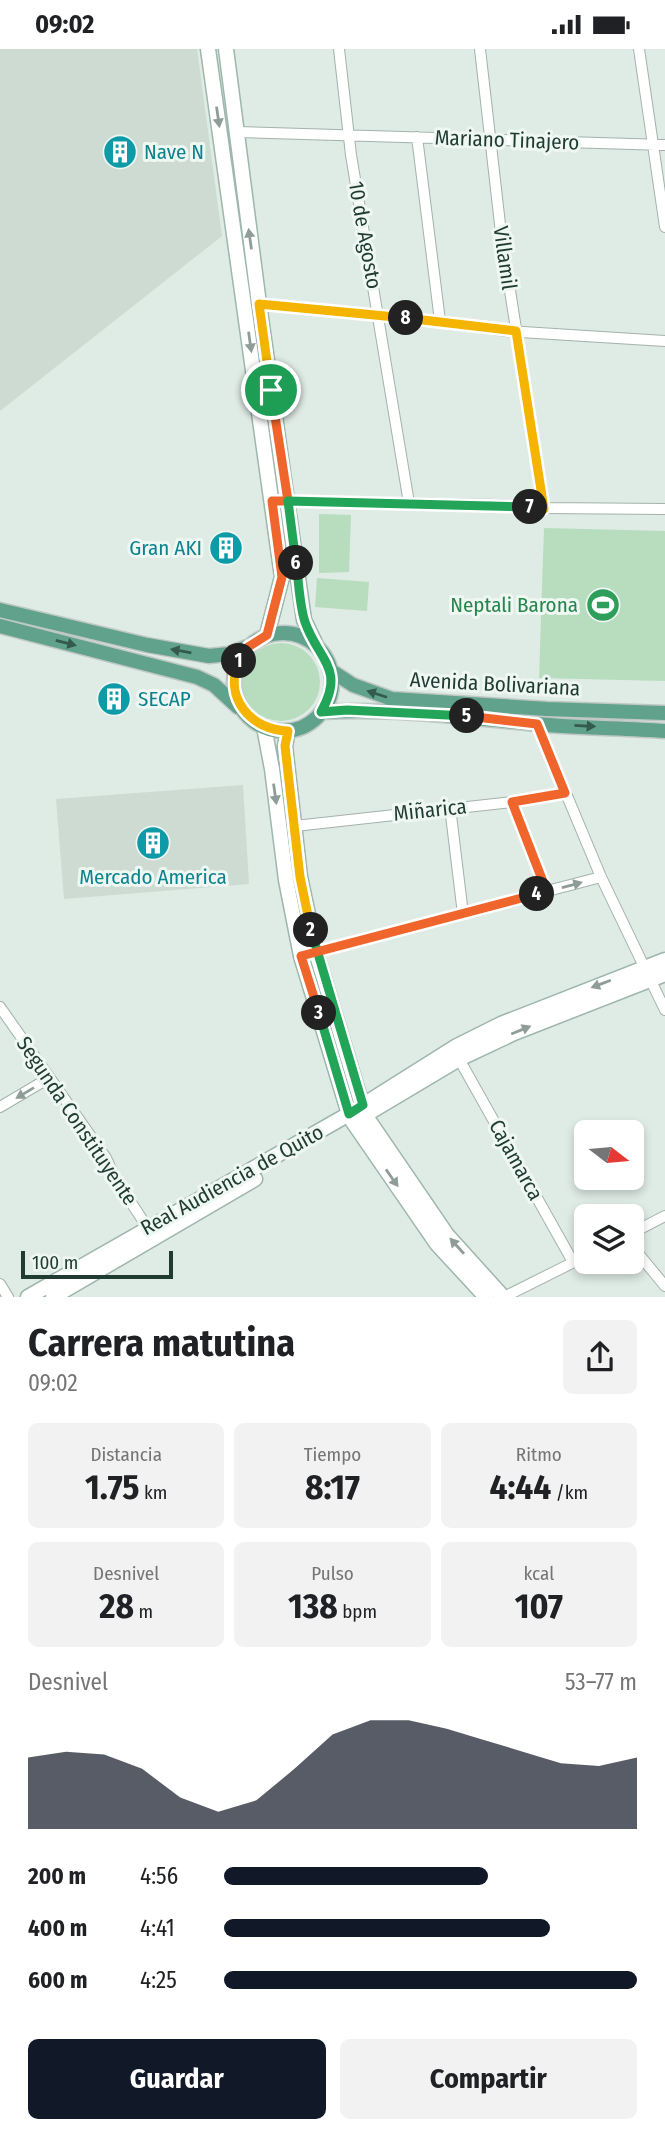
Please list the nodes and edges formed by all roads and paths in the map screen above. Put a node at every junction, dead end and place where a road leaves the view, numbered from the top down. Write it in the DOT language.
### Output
graph roads {
  1 [pos="208,49"];
  2 [pos="226,49"];
  3 [pos="339,49"];
  4 [pos="480,49"];
  5 [pos="639,49"];
  6 [pos="236,132"];
  7 [pos="349,135"];
  8 [pos="417,137"];
  9 [pos="492,140"];
  10 [pos="653,145"];
  11 [pos="665,145"];
  12 [pos="665,227"];
  13 [pos="259,304"];
  14 [pos="380,316"];
  15 [pos="440,321"];
  16 [pos="516,331"];
  17 [pos="665,341"];
  18 [pos="272,501"];
  19 [pos="288,501"];
  20 [pos="409,503"];
  21 [pos="544,509"];
  22 [pos="665,509"];
  23 [pos="0,610"];
  24 [pos="0,626"];
  25 [pos="267,635"];
  26 [pos="316,645"];
  27 [pos="248,647"];
  28 [pos="330,670"];
  29 [pos="321,712"];
  30 [pos="665,713"];
  31 [pos="246,714"];
  32 [pos="537,724"];
  33 [pos="264,727"];
  34 [pos="665,730"];
  35 [pos="288,731"];
  36 [pos="565,793"];
  37 [pos="512,802"];
  38 [pos="450,807"];
  39 [pos="295,825"];
  40 [pos="601,877"];
  41 [pos="547,892"];
  42 [pos="463,914"];
  43 [pos="316,951"];
  44 [pos="301,956"];
  45 [pos="665,960"];
  46 [pos="654,974"];
  47 [pos="0,1007"];
  48 [pos="665,1010"];
  49 [pos="334,1039"];
  50 [pos="459,1059"];
  51 [pos="49,1078"];
  52 [pos="0,1107"];
  53 [pos="357,1114"];
  54 [pos="665,1216"];
  55 [pos="644,1227"];
  56 [pos="151,1232"];
  57 [pos="644,1261"];
  58 [pos="573,1262"];
  59 [pos="0,1284"];
  60 [pos="665,1286"];
  61 [pos="8,1297"];
  62 [pos="28,1297"];
  63 [pos="53,1297"];
  64 [pos="486,1297"];
  65 [pos="504,1297"];
  1 -- 18 [label="street, one-way"];
  2 -- 6 [label="street"];
  3 -- 7 [label="street, 10 de Agosto"];
  4 -- 9 [label="street, Villamil"];
  5 -- 10 [label="street"];
  6 -- 7 [label="street, Mariano Tinajero"];
  13 -- 6 [label="street, one-way"];
  7 -- 8 [label="street, Mariano Tinajero"];
  7 -- 14 [label="street, 10 de Agosto"];
  8 -- 9 [label="street, Mariano Tinajero"];
  8 -- 15 [label="street"];
  9 -- 10 [label="street, Mariano Tinajero"];
  9 -- 16 [label="street, Villamil"];
  10 -- 11 [label="street, Mariano Tinajero"];
  10 -- 12 [label="street"];
  13 -- 14 [label="street"];
  13 -- 19 [label="street"];
  14 -- 15 [label="street"];
  14 -- 20 [label="street, 10 de Agosto"];
  15 -- 16 [label="street"];
  16 -- 17 [label="street"];
  16 -- 21 [label="street, Villamil"];
  18 -- 19 [label="street"];
  18 -- 25 [label="street"];
  19 -- 20 [label="street"];
  19 -- 26 [label="street"];
  20 -- 21 [label="street"];
  21 -- 22 [label="street"];
  27 -- 23 [label="main road, one-way"];
  24 -- 31 [label="main road, one-way"];
  25 -- 26 [label="main road"];
  25 -- 27 [label="main road"];
  26 -- 28 [label="main road"];
  27 -- 31 [label="main road"];
  28 -- 29 [label="main road"];
  30 -- 28 [label="main road, Avenida Bolivariana, one-way"];
  29 -- 32 [label="main road, Avenida Bolivariana"];
  29 -- 35 [label="main road, Avenida Bolivariana"];
  31 -- 33 [label="main road"];
  32 -- 34 [label="main road, Avenida Bolivariana, one-way"];
  32 -- 36 [label="street"];
  33 -- 35 [label="main road"];
  33 -- 44 [label="street, one-way"];
  35 -- 39 [label="street"];
  36 -- 37 [label="street, Miñarica"];
  36 -- 40 [label="street"];
  37 -- 38 [label="street, Miñarica"];
  37 -- 41 [label="street"];
  38 -- 39 [label="street, Miñarica"];
  38 -- 42 [label="street"];
  39 -- 43 [label="street"];
  41 -- 40 [label="street, one-way"];
  40 -- 46 [label="street"];
  41 -- 42 [label="street"];
  42 -- 43 [label="street"];
  43 -- 44 [label="street"];
  43 -- 49 [label="street"];
  44 -- 49 [label="street"];
  45 -- 46 [label="street, Real Audiencia de Quito"];
  46 -- 48 [label="street"];
  50 -- 46 [label="street, Real Audiencia de Quito, one-way"];
  46 -- 53 [label="street, Real Audiencia de Quito, one-way"];
  47 -- 51 [label="street, Segunda Constituyente"];
  49 -- 53 [label="street"];
  50 -- 53 [label="street, Real Audiencia de Quito"];
  50 -- 58 [label="street, Cajamarca"];
  51 -- 52 [label="street, one-way"];
  51 -- 56 [label="street, Segunda Constituyente"];
  53 -- 56 [label="street, Real Audiencia de Quito"];
  53 -- 64 [label="street, one-way"];
  65 -- 53 [label="street, one-way"];
  54 -- 55 [label="street"];
  56 -- 62 [label="street, Real Audiencia de Quito"];
  56 -- 63 [label="street, Real Audiencia de Quito"];
  57 -- 60 [label="street"];
  58 -- 65 [label="street"];
  59 -- 61 [label="street"];
}
